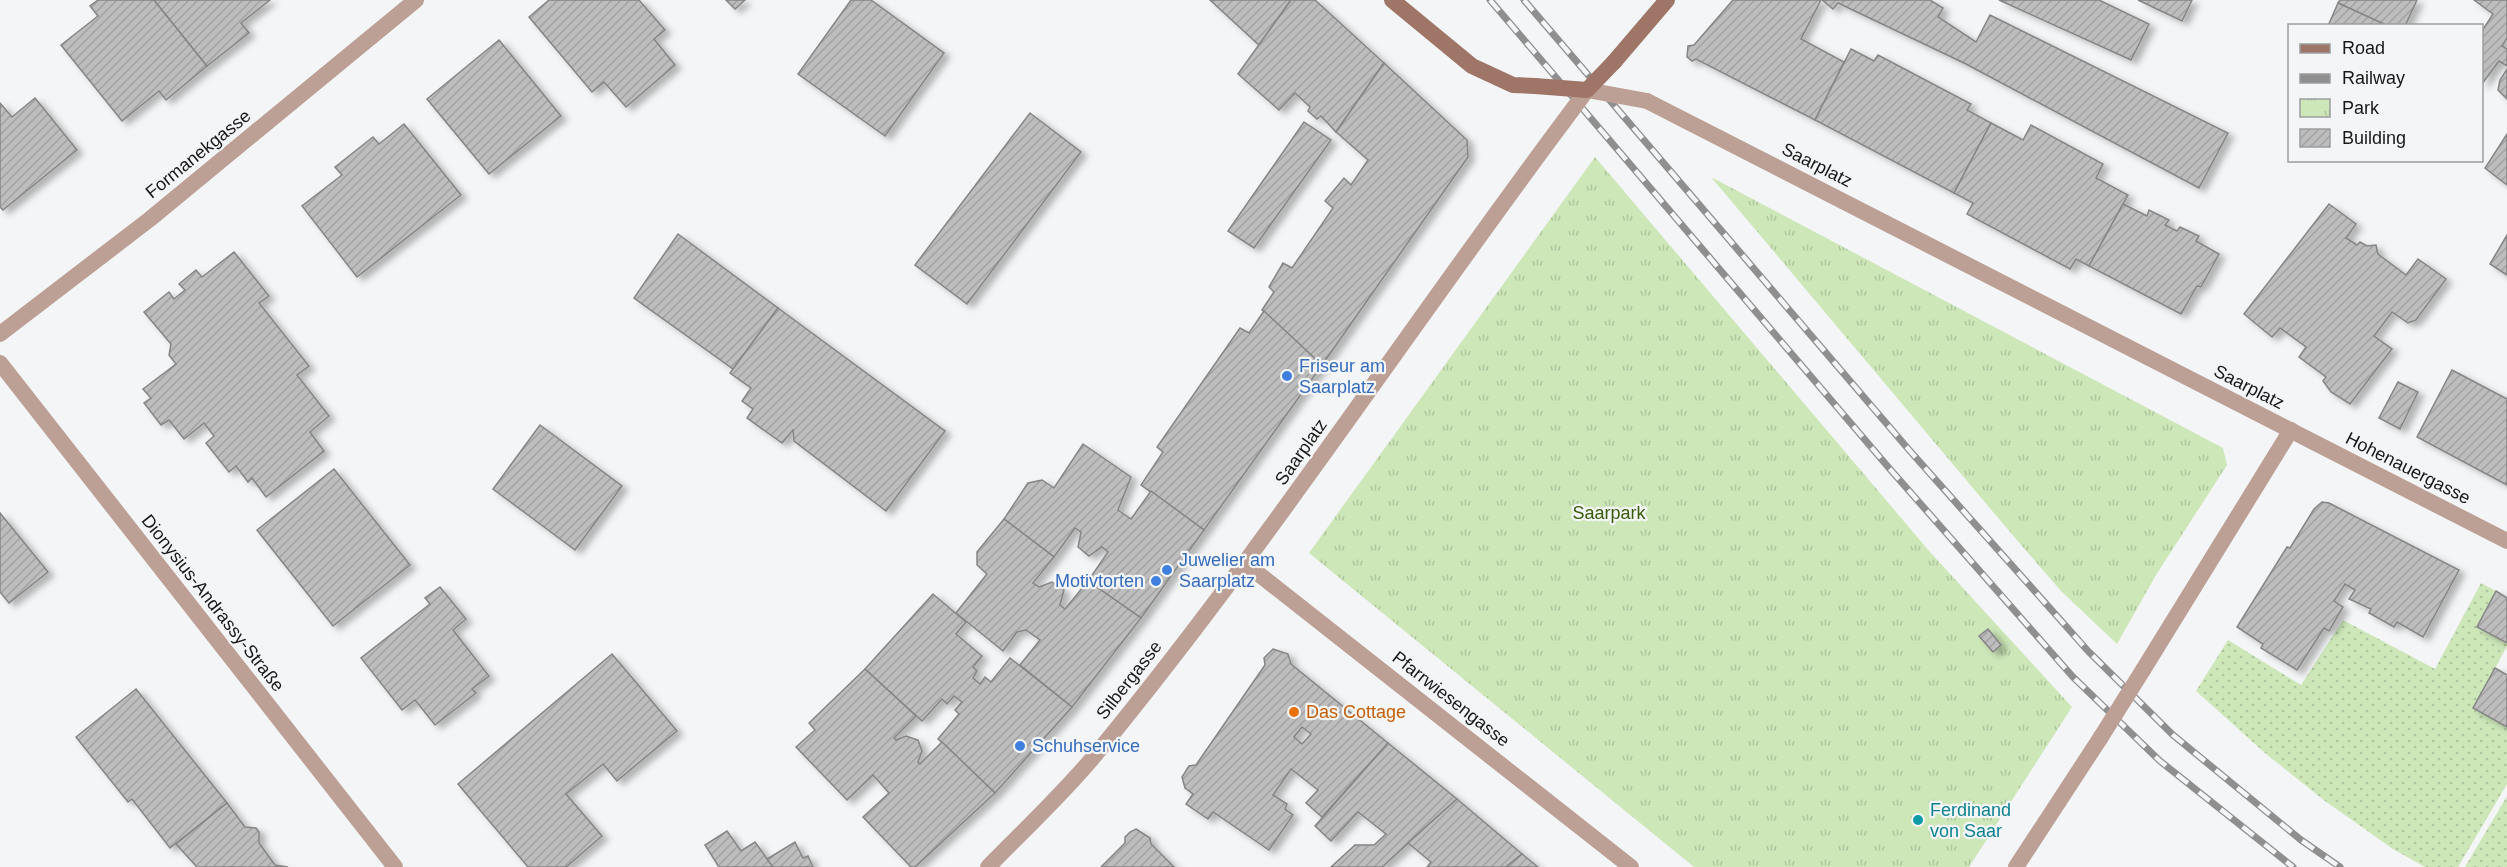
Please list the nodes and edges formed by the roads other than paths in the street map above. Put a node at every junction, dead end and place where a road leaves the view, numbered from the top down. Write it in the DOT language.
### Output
graph roads {
  1 [pos="416,0"];
  2 [pos="1392,0"];
  3 [pos="1667,0"];
  4 [pos="1587,90"];
  5 [pos="0,334"];
  6 [pos="0,363"];
  7 [pos="2291,430"];
  8 [pos="2507,541"];
  9 [pos="1246,564"];
  10 [pos="395,867"];
  11 [pos="988,867"];
  12 [pos="1631,867"];
  13 [pos="2016,867"];
  1 -- 5 [label="street, Formanekgasse"];
  2 -- 4 [label="main road, bridge"];
  3 -- 4 [label="main road, bridge"];
  4 -- 7 [label="street, Saarplatz, bridge"];
  4 -- 9 [label="street, Saarplatz, bridge"];
  6 -- 10 [label="street, Dionysius-Andrassy-Straße"];
  7 -- 8 [label="street, Hohenauergasse"];
  7 -- 13 [label="street, Saarplatz, bridge"];
  9 -- 11 [label="street, Silbergasse"];
  9 -- 12 [label="street, Pfarrwiesengasse"];
}
